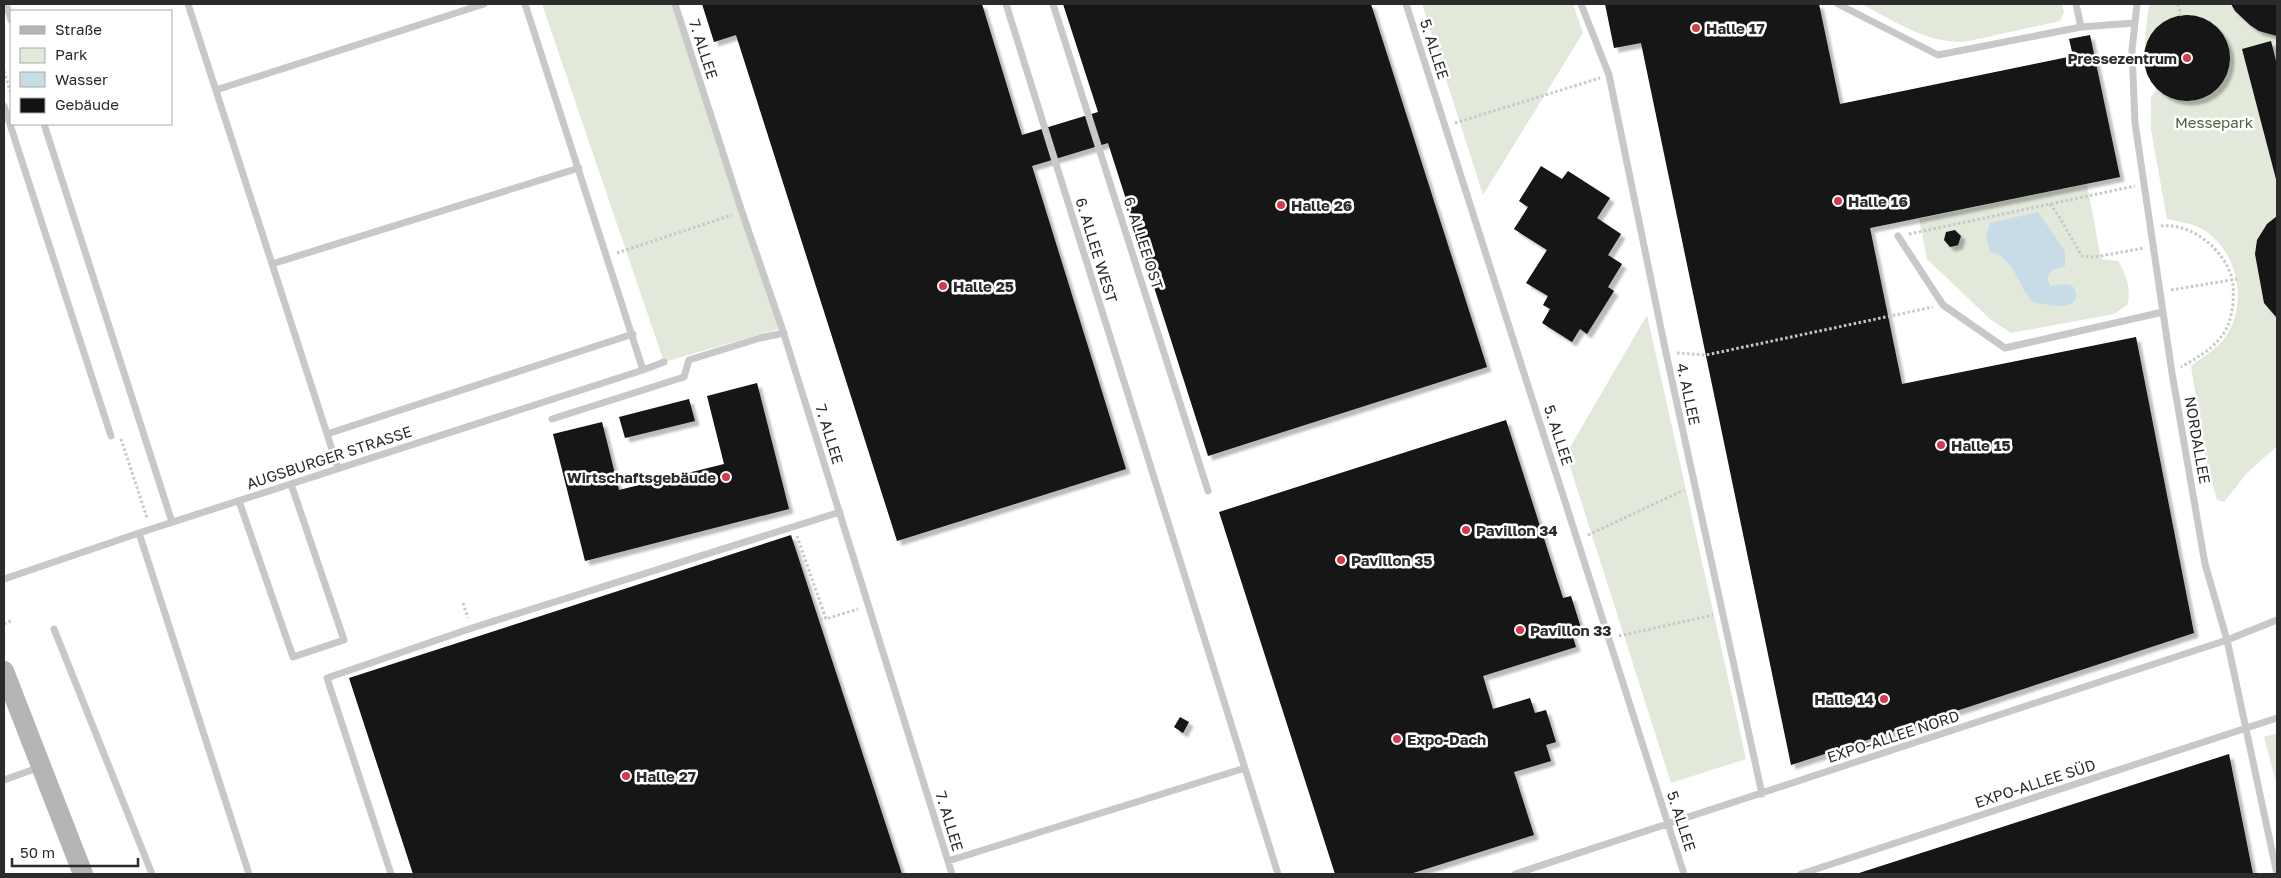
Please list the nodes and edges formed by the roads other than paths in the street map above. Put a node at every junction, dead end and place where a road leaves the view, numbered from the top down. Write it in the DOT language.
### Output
graph roads {
  1 [pos="6,4"];
  2 [pos="188,4"];
  3 [pos="484,4"];
  4 [pos="525,4"];
  5 [pos="675,4"];
  6 [pos="1006,4"];
  7 [pos="1053,4"];
  8 [pos="1406,4"];
  9 [pos="1581,4"];
  10 [pos="1838,4"];
  11 [pos="2076,4"];
  12 [pos="2137,4"];
  13 [pos="10,17"];
  14 [pos="2134,23"];
  15 [pos="2081,27"];
  16 [pos="216,90"];
  17 [pos="4,106"];
  18 [pos="10,125"];
  19 [pos="10,125"];
  20 [pos="44,125"];
  21 [pos="579,168"];
  22 [pos="1898,236"];
  23 [pos="272,264"];
  24 [pos="2163,312"];
  25 [pos="784,333"];
  26 [pos="633,334"];
  27 [pos="664,362"];
  28 [pos="643,370"];
  29 [pos="552,418"];
  30 [pos="327,434"];
  31 [pos="111,436"];
  32 [pos="338,468"];
  33 [pos="291,484"];
  34 [pos="1208,491"];
  35 [pos="239,501"];
  36 [pos="840,512"];
  37 [pos="172,522"];
  38 [pos="139,533"];
  39 [pos="4,579"];
  40 [pos="2277,620"];
  41 [pos="54,629"];
  42 [pos="2227,640"];
  43 [pos="4,671"];
  44 [pos="2277,718"];
  45 [pos="2245,728"];
  46 [pos="40,767"];
  47 [pos="1245,768"];
  48 [pos="4,780"];
  49 [pos="1762,794"];
  50 [pos="1669,825"];
  51 [pos="948,861"];
  52 [pos="83,874"];
  53 [pos="152,874"];
  54 [pos="249,874"];
  55 [pos="391,874"];
  56 [pos="952,874"];
  57 [pos="1278,874"];
  58 [pos="1515,874"];
  59 [pos="1684,874"];
  60 [pos="1801,874"];
  61 [pos="2277,874"];
  1 -- 13 [label="lane"];
  2 -- 16 [label="lane"];
  3 -- 16 [label="lane"];
  4 -- 21 [label="lane"];
  5 -- 25 [label="lane, 7. ALLEE"];
  6 -- 47 [label="lane, 6. ALLEE WEST"];
  7 -- 34 [label="lane, 6. ALLEE OST"];
  8 -- 50 [label="lane, 5. ALLEE"];
  9 -- 49 [label="lane, 4. ALLEE"];
  10 -- 15 [label="lane"];
  11 -- 15 [label="lane"];
  12 -- 14 [label="lane, NORDALLEE"];
  14 -- 15 [label="lane"];
  14 -- 24 [label="lane, NORDALLEE"];
  16 -- 23 [label="lane"];
  17 -- 18 [label="lane"];
  19 -- 31 [label="lane"];
  20 -- 37 [label="lane"];
  21 -- 23 [label="lane"];
  21 -- 26 [label="lane"];
  22 -- 24 [label="lane"];
  23 -- 30 [label="lane"];
  24 -- 42 [label="lane, NORDALLEE"];
  25 -- 29 [label="lane"];
  25 -- 36 [label="lane, 7. ALLEE"];
  26 -- 28 [label="lane"];
  26 -- 30 [label="lane"];
  27 -- 28 [label="lane, AUGSBURGER STRASSE"];
  28 -- 32 [label="lane, AUGSBURGER STRASSE"];
  30 -- 32 [label="lane"];
  32 -- 33 [label="lane, AUGSBURGER STRASSE"];
  33 -- 35 [label="lane, AUGSBURGER STRASSE"];
  33 -- 35 [label="lane"];
  35 -- 37 [label="lane, AUGSBURGER STRASSE"];
  36 -- 51 [label="lane, 7. ALLEE"];
  36 -- 55 [label="lane"];
  37 -- 38 [label="lane, AUGSBURGER STRASSE"];
  38 -- 39 [label="lane, AUGSBURGER STRASSE"];
  38 -- 54 [label="lane"];
  40 -- 42 [label="lane, EXPO-ALLEE NORD"];
  41 -- 53 [label="lane"];
  42 -- 45 [label="lane, NORDALLEE"];
  42 -- 49 [label="lane, EXPO-ALLEE NORD"];
  43 -- 46 [label="main road"];
  44 -- 45 [label="lane, EXPO-ALLEE SÜD"];
  45 -- 60 [label="lane, EXPO-ALLEE SÜD"];
  45 -- 61 [label="lane, NORDALLEE"];
  46 -- 48 [label="lane"];
  46 -- 52 [label="main road"];
  47 -- 51 [label="lane"];
  47 -- 57 [label="lane, 6. ALLEE WEST"];
  49 -- 50 [label="lane, EXPO-ALLEE NORD"];
  50 -- 58 [label="lane, EXPO-ALLEE NORD"];
  50 -- 59 [label="lane, 5. ALLEE"];
  51 -- 56 [label="lane, 7. ALLEE"];
}
